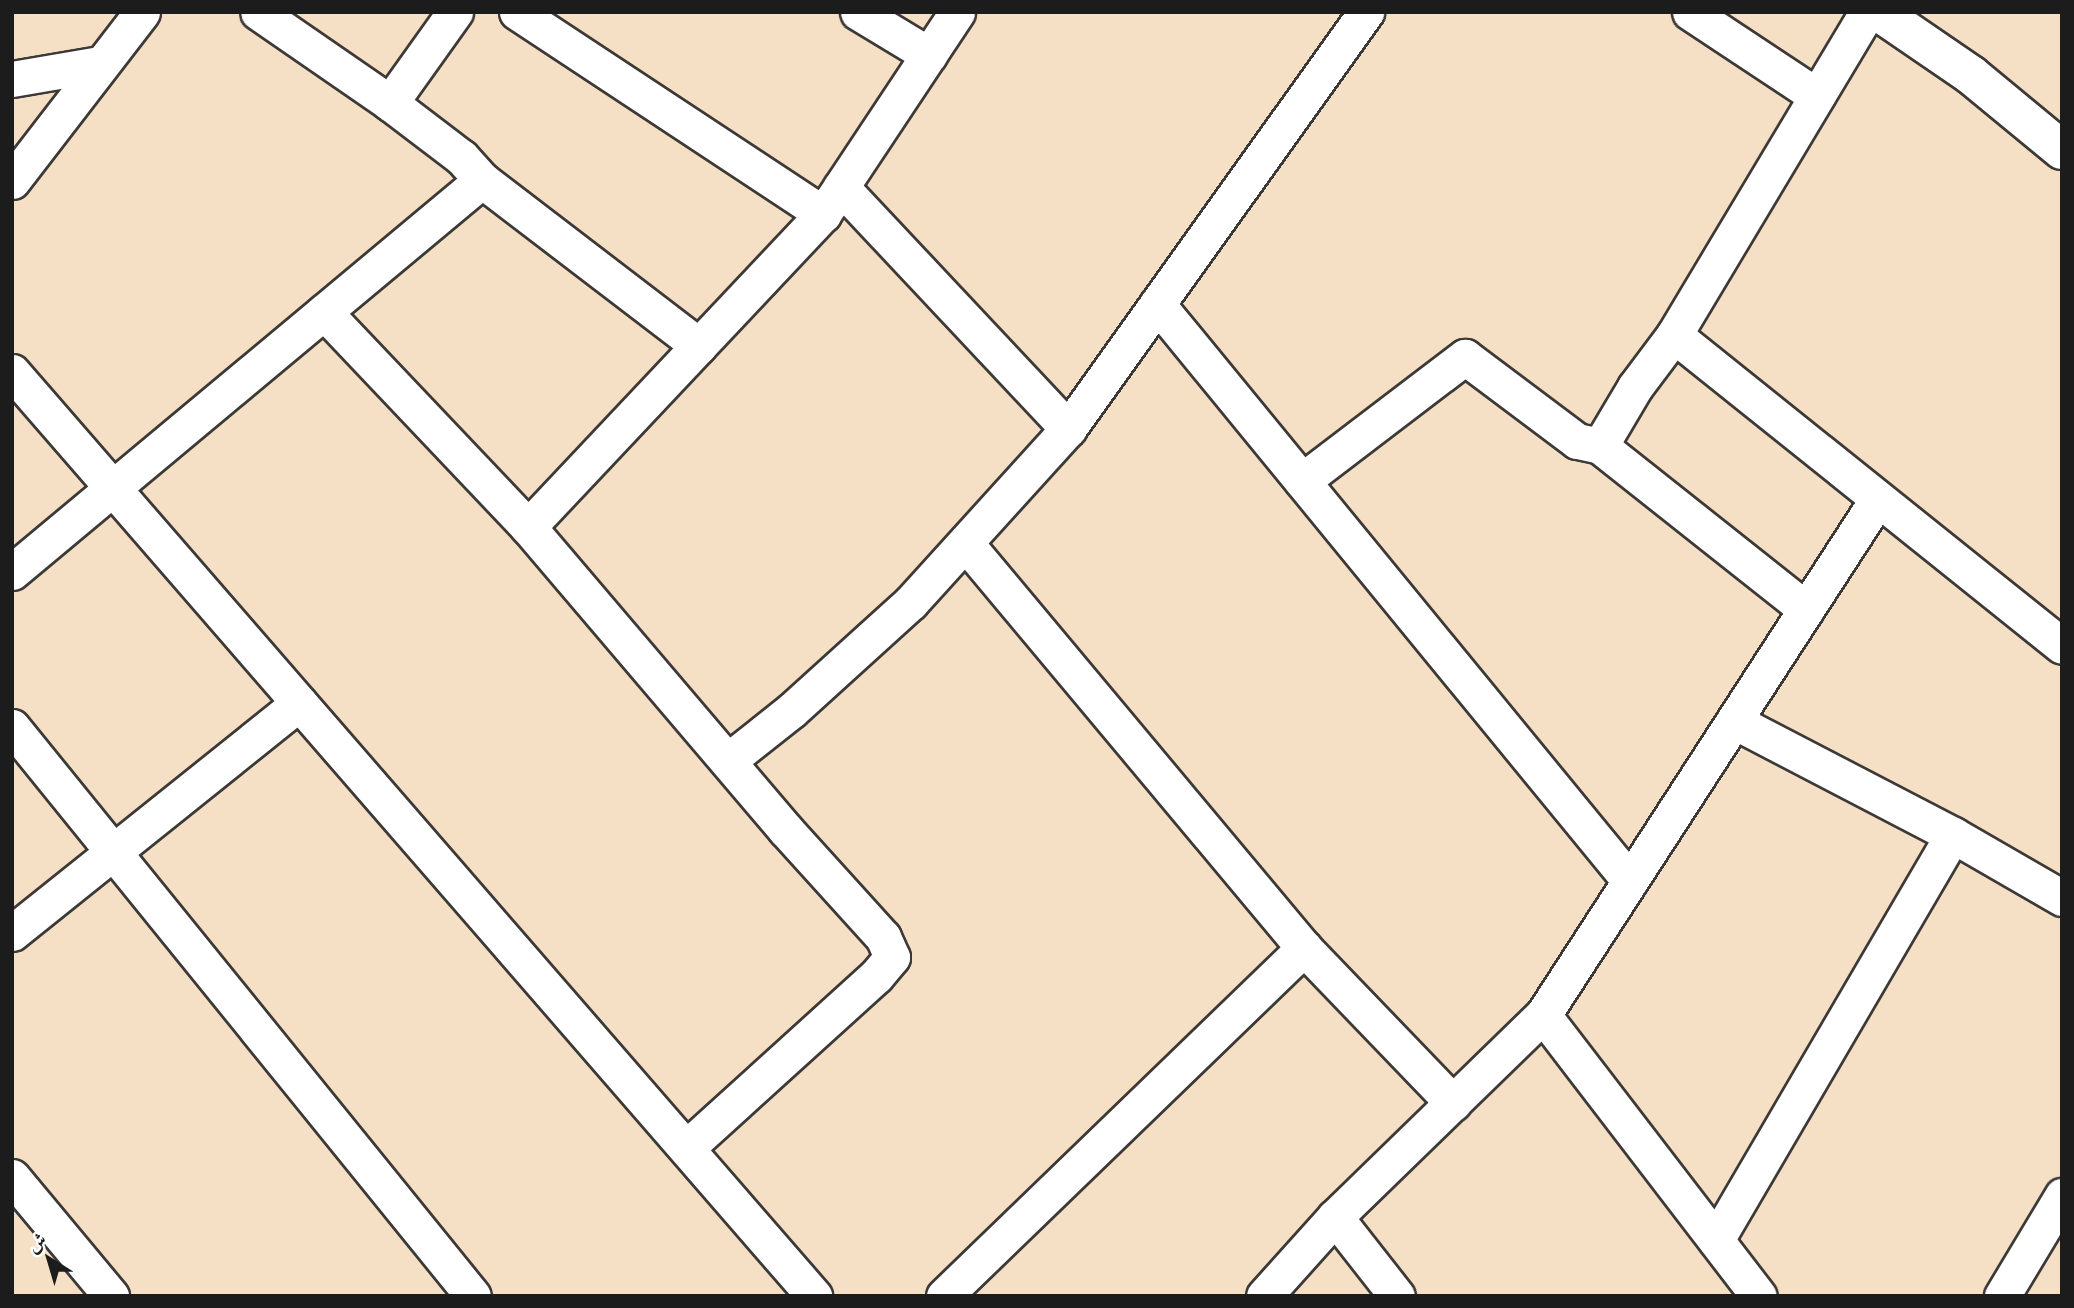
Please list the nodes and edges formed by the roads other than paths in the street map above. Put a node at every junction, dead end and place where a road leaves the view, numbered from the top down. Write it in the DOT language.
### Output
graph roads {
  1 [pos="142,12"];
  2 [pos="258,12"];
  3 [pos="455,12"];
  4 [pos="517,12"];
  5 [pos="858,12"];
  6 [pos="957,12"];
  7 [pos="1366,12"];
  8 [pos="1690,12"];
  9 [pos="1867,12"];
  10 [pos="1879,12"];
  11 [pos="929,55"];
  12 [pos="100,64"];
  13 [pos="12,79"];
  14 [pos="1817,96"];
  15 [pos="390,103"];
  16 [pos="2061,147"];
  17 [pos="482,180"];
  18 [pos="12,181"];
  19 [pos="832,201"];
  20 [pos="1157,304"];
  21 [pos="324,312"];
  22 [pos="1674,335"];
  23 [pos="699,346"];
  24 [pos="12,372"];
  25 [pos="1068,429"];
  26 [pos="1600,446"];
  27 [pos="1302,481"];
  28 [pos="113,486"];
  29 [pos="1877,500"];
  30 [pos="528,527"];
  31 [pos="967,545"];
  32 [pos="12,572"];
  33 [pos="1806,609"];
  34 [pos="2062,646"];
  35 [pos="299,704"];
  36 [pos="1734,721"];
  37 [pos="12,727"];
  38 [pos="729,760"];
  39 [pos="1953,835"];
  40 [pos="113,851"];
  41 [pos="1630,881"];
  42 [pos="2062,898"];
  43 [pos="12,933"];
  44 [pos="1304,948"];
  45 [pos="1543,1015"];
  46 [pos="1452,1103"];
  47 [pos="686,1148"];
  48 [pos="12,1177"];
  49 [pos="2062,1196"];
  50 [pos="1335,1217"];
  51 [pos="1716,1240"];
  52 [pos="111,1296"];
  53 [pos="473,1296"];
  54 [pos="814,1296"];
  55 [pos="944,1296"];
  56 [pos="1264,1296"];
  57 [pos="1398,1296"];
  58 [pos="1759,1296"];
  59 [pos="2002,1296"];
  1 -- 12 [label="street"];
  2 -- 15 [label="street"];
  3 -- 15 [label="street"];
  4 -- 19 [label="street"];
  5 -- 11 [label="street"];
  6 -- 11 [label="street"];
  7 -- 20 [label="street"];
  8 -- 14 [label="street"];
  9 -- 14 [label="street"];
  10 -- 16 [label="street"];
  11 -- 19 [label="street"];
  12 -- 13 [label="street"];
  12 -- 18 [label="street"];
  14 -- 22 [label="street"];
  15 -- 17 [label="street"];
  17 -- 21 [label="street"];
  17 -- 23 [label="street"];
  19 -- 23 [label="street"];
  19 -- 25 [label="street"];
  20 -- 25 [label="street"];
  20 -- 27 [label="street"];
  21 -- 28 [label="street"];
  21 -- 30 [label="street"];
  22 -- 26 [label="street"];
  22 -- 29 [label="street"];
  23 -- 30 [label="street"];
  24 -- 28 [label="street"];
  25 -- 31 [label="street"];
  26 -- 27 [label="street"];
  26 -- 33 [label="street"];
  27 -- 41 [label="street"];
  28 -- 32 [label="street"];
  28 -- 35 [label="street"];
  29 -- 33 [label="street"];
  29 -- 34 [label="street"];
  30 -- 38 [label="street"];
  31 -- 38 [label="street"];
  31 -- 44 [label="street"];
  33 -- 36 [label="street"];
  35 -- 40 [label="street"];
  35 -- 47 [label="street"];
  36 -- 39 [label="street"];
  36 -- 41 [label="street"];
  37 -- 40 [label="street"];
  38 -- 47 [label="street"];
  39 -- 42 [label="street"];
  39 -- 51 [label="street"];
  40 -- 43 [label="street"];
  40 -- 53 [label="street"];
  41 -- 45 [label="street"];
  44 -- 46 [label="street"];
  44 -- 55 [label="street"];
  45 -- 46 [label="street"];
  45 -- 51 [label="street"];
  46 -- 50 [label="street"];
  47 -- 54 [label="street"];
  48 -- 52 [label="street"];
  49 -- 59 [label="street"];
  50 -- 56 [label="street"];
  50 -- 57 [label="street"];
  51 -- 58 [label="street"];
}
